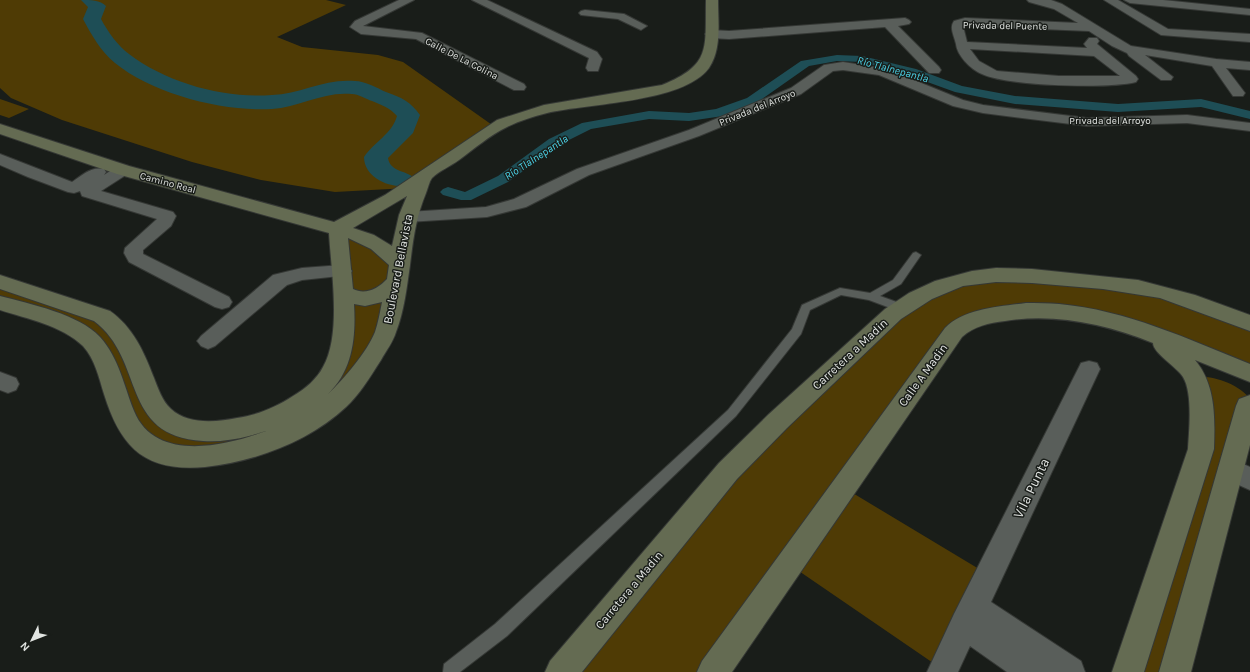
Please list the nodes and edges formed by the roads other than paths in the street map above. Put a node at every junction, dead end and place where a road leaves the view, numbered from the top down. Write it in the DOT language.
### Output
graph roads {
  1 [pos="408,0"];
  2 [pos="478,0"];
  3 [pos="712,0"];
  4 [pos="1033,0"];
  5 [pos="1110,0"];
  6 [pos="1052,1"];
  7 [pos="1160,2"];
  8 [pos="1127,4"];
  9 [pos="1220,9"];
  10 [pos="1250,12"];
  11 [pos="585,13"];
  12 [pos="905,22"];
  13 [pos="888,23"];
  14 [pos="641,26"];
  15 [pos="819,27"];
  16 [pos="1090,27"];
  17 [pos="711,34"];
  18 [pos="1104,36"];
  19 [pos="831,38"];
  20 [pos="1250,38"];
  21 [pos="961,45"];
  22 [pos="1128,49"];
  23 [pos="1097,52"];
  24 [pos="1216,63"];
  25 [pos="1250,66"];
  26 [pos="593,68"];
  27 [pos="934,70"];
  28 [pos="1166,77"];
  29 [pos="519,87"];
  30 [pos="1238,94"];
  31 [pos="1250,127"];
  32 [pos="0,129"];
  33 [pos="0,159"];
  34 [pos="116,168"];
  35 [pos="81,190"];
  36 [pos="404,207"];
  37 [pos="338,228"];
  38 [pos="916,255"];
  39 [pos="399,272"];
  40 [pos="343,281"];
  41 [pos="0,282"];
  42 [pos="1100,282"];
  43 [pos="871,297"];
  44 [pos="0,302"];
  45 [pos="222,302"];
  46 [pos="901,308"];
  47 [pos="1098,317"];
  48 [pos="1250,323"];
  49 [pos="1153,335"];
  50 [pos="208,342"];
  51 [pos="1089,369"];
  52 [pos="1250,373"];
  53 [pos="1250,405"];
  54 [pos="1241,465"];
  55 [pos="968,615"];
  56 [pos="450,670"];
  57 [pos="561,672"];
  58 [pos="713,672"];
  59 [pos="942,672"];
  60 [pos="1034,672"];
  61 [pos="1070,672"];
  62 [pos="1128,672"];
  63 [pos="1175,672"];
  1 -- 29 [label="street, Calle De La Colina"];
  2 -- 26 [label="street"];
  3 -- 17 [label="main road, Boulevard Bellavista"];
  4 -- 6 [label="street"];
  5 -- 8 [label="street"];
  6 -- 16 [label="street"];
  7 -- 8 [label="street"];
  7 -- 9 [label="street"];
  8 -- 9 [label="street"];
  8 -- 20 [label="street"];
  9 -- 10 [label="street"];
  11 -- 14 [label="street"];
  12 -- 13 [label="street"];
  13 -- 15 [label="street"];
  13 -- 27 [label="street"];
  15 -- 17 [label="street"];
  15 -- 19 [label="street"];
  16 -- 18 [label="street"];
  16 -- 21 [label="street, Privada del Puente"];
  17 -- 36 [label="main road, Boulevard Bellavista"];
  18 -- 22 [label="street"];
  18 -- 23 [label="street"];
  21 -- 23 [label="street"];
  21 -- 23 [label="street, Privada del Puente"];
  22 -- 24 [label="street"];
  22 -- 28 [label="street"];
  24 -- 25 [label="street"];
  24 -- 30 [label="street"];
  31 -- 36 [label="street, Privada del Arroyo"];
  32 -- 34 [label="main road, Camino Real"];
  33 -- 35 [label="street"];
  34 -- 35 [label="street"];
  34 -- 37 [label="main road, Camino Real"];
  35 -- 45 [label="street"];
  36 -- 37 [label="main road, Boulevard Bellavista"];
  36 -- 39 [label="main road, Boulevard Bellavista"];
  37 -- 39 [label="main road, Camino Real"];
  37 -- 40 [label="main road"];
  38 -- 43 [label="lane"];
  39 -- 40 [label="main road"];
  39 -- 44 [label="main road, Boulevard Bellavista"];
  40 -- 41 [label="main road"];
  40 -- 50 [label="street"];
  42 -- 46 [label="main road, Carretera a Madin"];
  42 -- 47 [label="main road"];
  42 -- 48 [label="main road, Carretera a Madin"];
  43 -- 46 [label="lane"];
  43 -- 56 [label="lane"];
  46 -- 57 [label="main road, Carretera a Madin"];
  47 -- 49 [label="main road, Calle A Madin"];
  47 -- 58 [label="main road, Calle A Madin"];
  49 -- 52 [label="main road, Calle A Madin"];
  49 -- 62 [label="main road"];
  51 -- 55 [label="street, Vila Punta"];
  53 -- 54 [label="main road"];
  54 -- 63 [label="main road"];
  55 -- 59 [label="street, Vila Punta"];
  55 -- 60 [label="street"];
  55 -- 61 [label="street"];
}
